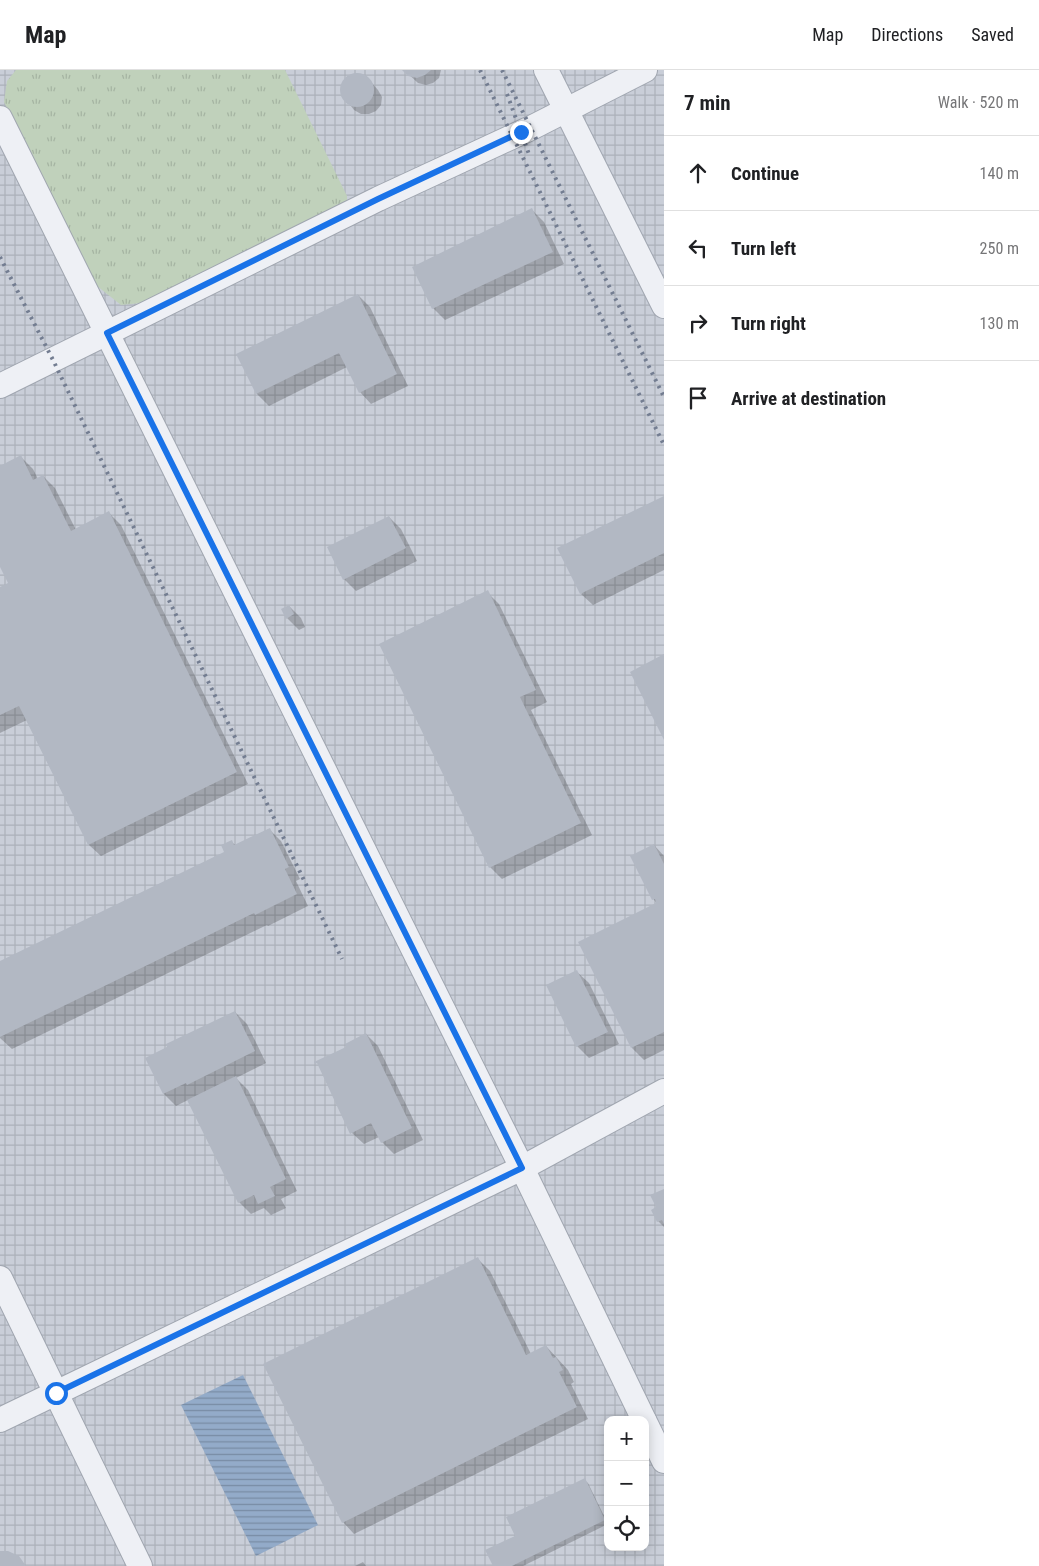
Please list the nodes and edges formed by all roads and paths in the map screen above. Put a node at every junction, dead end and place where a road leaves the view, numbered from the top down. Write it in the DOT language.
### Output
graph roads {
  1 [pos="546,70"];
  2 [pos="645,70"];
  3 [pos="566,109"];
  4 [pos="0,118"];
  5 [pos="664,306"];
  6 [pos="107,333"];
  7 [pos="0,386"];
  8 [pos="664,1091"];
  9 [pos="522,1168"];
  10 [pos="0,1278"];
  11 [pos="56,1393"];
  12 [pos="643,1416"];
  13 [pos="0,1420"];
  14 [pos="649,1429"];
  15 [pos="664,1461"];
  16 [pos="140,1566"];
  1 -- 3 [label="lane"];
  2 -- 3 [label="lane"];
  3 -- 5 [label="lane"];
  3 -- 6 [label="lane"];
  4 -- 6 [label="lane"];
  6 -- 7 [label="lane"];
  6 -- 9 [label="lane"];
  8 -- 9 [label="lane"];
  9 -- 11 [label="lane"];
  9 -- 12 [label="lane"];
  10 -- 11 [label="lane"];
  11 -- 13 [label="lane"];
  11 -- 16 [label="lane"];
  14 -- 15 [label="lane"];
}
